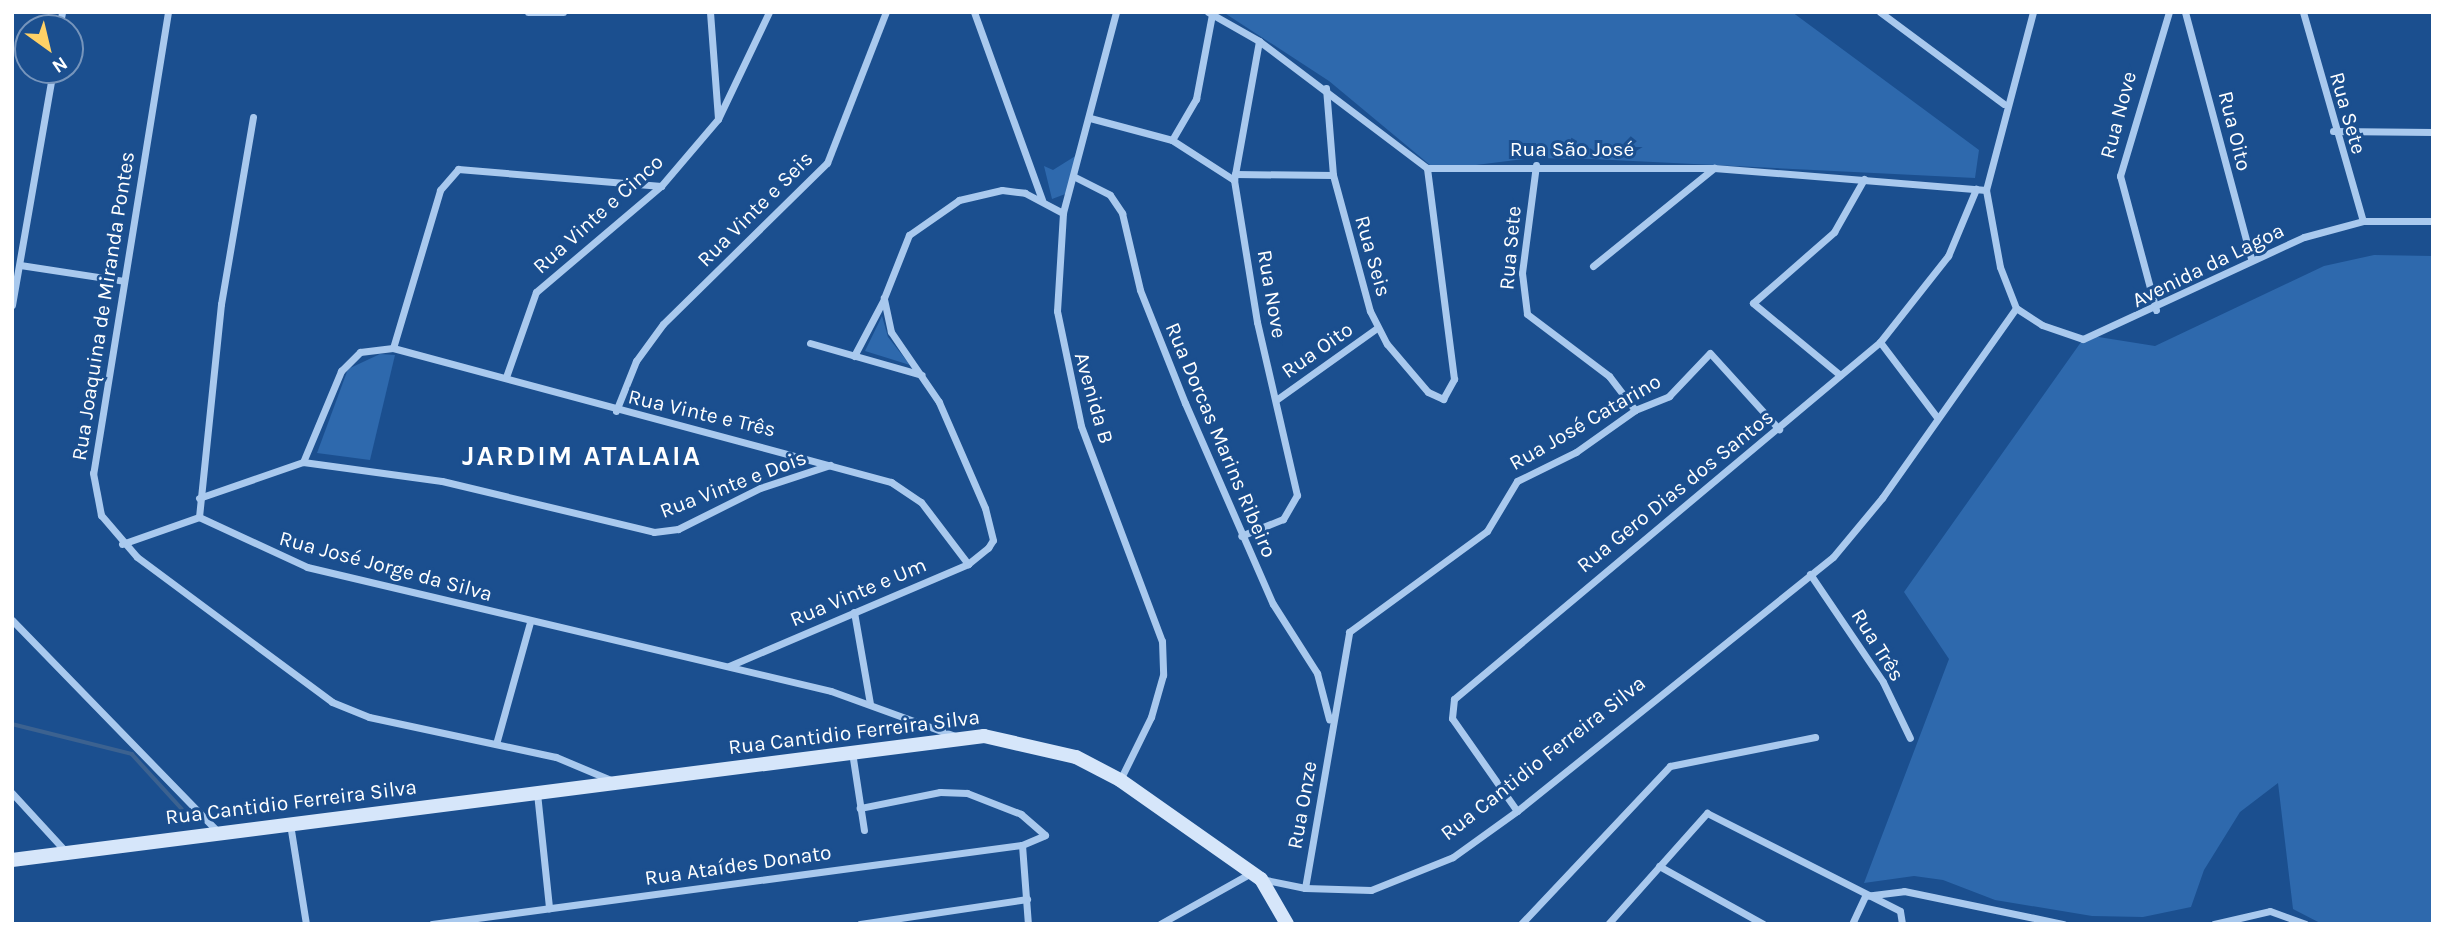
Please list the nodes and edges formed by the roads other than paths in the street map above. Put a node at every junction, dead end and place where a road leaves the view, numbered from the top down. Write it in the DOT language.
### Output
graph roads {
  1 [pos="168,12"];
  2 [pos="528,12"];
  3 [pos="563,12"];
  4 [pos="710,12"];
  5 [pos="769,12"];
  6 [pos="886,12"];
  7 [pos="974,12"];
  8 [pos="1116,12"];
  9 [pos="1880,12"];
  10 [pos="2168,12"];
  11 [pos="2185,12"];
  12 [pos="2303,12"];
  13 [pos="1210,13"];
  14 [pos="2030,14"];
  15 [pos="1259,41"];
  16 [pos="50,84"];
  17 [pos="1326,88"];
  18 [pos="2004,104"];
  19 [pos="253,117"];
  20 [pos="1090,118"];
  21 [pos="718,119"];
  22 [pos="2333,131"];
  23 [pos="2433,132"];
  24 [pos="1172,140"];
  25 [pos="1536,165"];
  26 [pos="1714,167"];
  27 [pos="1427,168"];
  28 [pos="1333,175"];
  29 [pos="1075,177"];
  30 [pos="1235,177"];
  31 [pos="1864,179"];
  32 [pos="662,186"];
  33 [pos="1976,189"];
  34 [pos="1986,190"];
  35 [pos="1042,200"];
  36 [pos="1063,213"];
  37 [pos="2433,220"];
  38 [pos="2363,222"];
  39 [pos="2251,259"];
  40 [pos="20,265"];
  41 [pos="1593,266"];
  42 [pos="124,281"];
  43 [pos="884,298"];
  44 [pos="12,305"];
  45 [pos="2016,308"];
  46 [pos="2156,310"];
  47 [pos="1377,328"];
  48 [pos="1880,342"];
  49 [pos="810,343"];
  50 [pos="393,348"];
  51 [pos="855,356"];
  52 [pos="923,375"];
  53 [pos="1840,376"];
  54 [pos="506,377"];
  55 [pos="1276,400"];
  56 [pos="1635,410"];
  57 [pos="616,411"];
  58 [pos="1936,416"];
  59 [pos="1779,429"];
  60 [pos="303,462"];
  61 [pos="831,465"];
  62 [pos="200,498"];
  63 [pos="200,517"];
  64 [pos="1241,537"];
  65 [pos="122,544"];
  66 [pos="968,564"];
  67 [pos="1810,574"];
  68 [pos="855,612"];
  69 [pos="12,620"];
  70 [pos="530,622"];
  71 [pos="729,666"];
  72 [pos="870,704"];
  73 [pos="1331,727"];
  74 [pos="1815,737"];
  75 [pos="958,738"];
  76 [pos="1910,738"];
  77 [pos="496,744"];
  78 [pos="852,751"];
  79 [pos="1120,780"];
  80 [pos="617,782"];
  81 [pos="12,793"];
  82 [pos="537,793"];
  83 [pos="860,808"];
  84 [pos="1517,811"];
  85 [pos="290,821"];
  86 [pos="864,830"];
  87 [pos="218,833"];
  88 [pos="1022,845"];
  89 [pos="66,852"];
  90 [pos="12,860"];
  91 [pos="1659,866"];
  92 [pos="1256,876"];
  93 [pos="1305,888"];
  94 [pos="1865,896"];
  95 [pos="1027,899"];
  96 [pos="549,908"];
  97 [pos="515,913"];
  98 [pos="306,924"];
  99 [pos="432,924"];
  100 [pos="517,924"];
  101 [pos="860,924"];
  102 [pos="1028,924"];
  103 [pos="1160,924"];
  104 [pos="1287,924"];
  105 [pos="1521,924"];
  106 [pos="1608,924"];
  107 [pos="1763,924"];
  108 [pos="1852,924"];
  109 [pos="1902,924"];
  110 [pos="2064,924"];
  111 [pos="2214,924"];
  112 [pos="2306,924"];
  1 -- 42 [label="street, Rua Joaquina de Miranda Pontes"];
  2 -- 3 [label="street"];
  4 -- 21 [label="street"];
  5 -- 21 [label="street, Rua Vinte e Cinco"];
  6 -- 57 [label="street, Rua Vinte e Seis"];
  7 -- 35 [label="street"];
  8 -- 20 [label="street, Avenida B"];
  9 -- 18 [label="street"];
  10 -- 46 [label="street, Rua Nove"];
  11 -- 39 [label="street, Rua Oito"];
  12 -- 22 [label="street, Rua Sete"];
  13 -- 15 [label="street"];
  13 -- 24 [label="street"];
  14 -- 18 [label="street"];
  15 -- 17 [label="street"];
  15 -- 30 [label="street"];
  16 -- 40 [label="street"];
  17 -- 27 [label="street"];
  17 -- 28 [label="street, Rua Seis"];
  18 -- 34 [label="street"];
  19 -- 62 [label="street"];
  20 -- 24 [label="street"];
  20 -- 29 [label="street, Avenida B"];
  21 -- 32 [label="street, Rua Vinte e Cinco"];
  22 -- 23 [label="street"];
  22 -- 38 [label="street, Rua Sete"];
  24 -- 30 [label="street"];
  25 -- 26 [label="street, Rua São José"];
  25 -- 27 [label="street, Rua São José"];
  25 -- 56 [label="street, Rua Sete"];
  26 -- 31 [label="street, Rua São José"];
  26 -- 41 [label="street"];
  27 -- 47 [label="street, Rua Seis"];
  28 -- 30 [label="street"];
  28 -- 47 [label="street, Rua Seis"];
  29 -- 36 [label="street, Avenida B"];
  29 -- 64 [label="street, Rua Dorcas Marins Ribeiro"];
  30 -- 55 [label="street, Rua Nove"];
  31 -- 33 [label="street, Rua São José"];
  31 -- 53 [label="street"];
  32 -- 50 [label="street"];
  32 -- 54 [label="street, Rua Vinte e Cinco"];
  33 -- 34 [label="street, Rua São José"];
  33 -- 48 [label="street, Rua Gero Dias dos Santos"];
  34 -- 45 [label="street"];
  35 -- 36 [label="street"];
  35 -- 43 [label="street"];
  36 -- 79 [label="street, Avenida B"];
  37 -- 38 [label="street, Avenida da Lagoa"];
  38 -- 39 [label="street, Avenida da Lagoa"];
  39 -- 46 [label="street, Avenida da Lagoa"];
  40 -- 42 [label="street"];
  40 -- 44 [label="street"];
  42 -- 65 [label="street, Rua Joaquina de Miranda Pontes"];
  43 -- 51 [label="street"];
  43 -- 52 [label="street"];
  45 -- 46 [label="street, Avenida da Lagoa"];
  45 -- 58 [label="street, Rua Cantidio Ferreira Silva"];
  47 -- 55 [label="street, Rua Oito"];
  48 -- 53 [label="street, Rua Gero Dias dos Santos"];
  48 -- 58 [label="street"];
  49 -- 51 [label="street"];
  50 -- 54 [label="street, Rua Vinte e Três"];
  50 -- 60 [label="street"];
  51 -- 52 [label="street"];
  52 -- 66 [label="street, Rua Vinte e Um"];
  53 -- 59 [label="street, Rua Gero Dias dos Santos"];
  54 -- 57 [label="street, Rua Vinte e Três"];
  55 -- 64 [label="street, Rua Nove"];
  56 -- 59 [label="street, Rua José Catarino"];
  56 -- 73 [label="street, Rua José Catarino"];
  57 -- 61 [label="street, Rua Vinte e Três"];
  58 -- 67 [label="street, Rua Cantidio Ferreira Silva"];
  59 -- 84 [label="street, Rua Gero Dias dos Santos"];
  60 -- 61 [label="street, Rua Vinte e Dois"];
  60 -- 62 [label="street, Rua Vinte e Dois"];
  61 -- 66 [label="street, Rua Vinte e Três"];
  62 -- 63 [label="street"];
  63 -- 65 [label="street"];
  63 -- 70 [label="street, Rua José Jorge da Silva"];
  64 -- 73 [label="street, Rua Dorcas Marins Ribeiro"];
  65 -- 77 [label="street, Rua Joaquina de Miranda Pontes"];
  66 -- 68 [label="street, Rua Vinte e Um"];
  67 -- 76 [label="street, Rua Três"];
  67 -- 84 [label="street, Rua Cantidio Ferreira Silva"];
  68 -- 71 [label="street, Rua Vinte e Um"];
  68 -- 72 [label="street"];
  69 -- 87 [label="street"];
  70 -- 71 [label="street, Rua José Jorge da Silva"];
  70 -- 77 [label="street"];
  71 -- 72 [label="street, Rua José Jorge da Silva"];
  72 -- 75 [label="street, Rua José Jorge da Silva"];
  73 -- 93 [label="street, Rua Onze"];
  74 -- 105 [label="street"];
  75 -- 78 [label="street, Rua Cantidio Ferreira Silva"];
  75 -- 79 [label="street, Rua Cantidio Ferreira Silva"];
  77 -- 80 [label="street, Rua Joaquina de Miranda Pontes"];
  78 -- 80 [label="street, Rua Cantidio Ferreira Silva"];
  78 -- 83 [label="street"];
  79 -- 92 [label="street, Rua Cantidio Ferreira Silva"];
  80 -- 82 [label="street, Rua Cantidio Ferreira Silva"];
  81 -- 89 [label="street"];
  82 -- 85 [label="street, Rua Cantidio Ferreira Silva"];
  82 -- 96 [label="street"];
  83 -- 86 [label="street"];
  83 -- 88 [label="street, Rua Ataídes Donato"];
  84 -- 93 [label="street, Rua Cantidio Ferreira Silva"];
  85 -- 87 [label="street, Rua Cantidio Ferreira Silva"];
  85 -- 98 [label="street"];
  87 -- 89 [label="street, Rua Cantidio Ferreira Silva"];
  88 -- 95 [label="street"];
  88 -- 96 [label="street, Rua Ataídes Donato"];
  89 -- 90 [label="street, Rua Cantidio Ferreira Silva"];
  91 -- 94 [label="street"];
  91 -- 106 [label="street"];
  91 -- 107 [label="street"];
  92 -- 93 [label="street, Rua Cantidio Ferreira Silva"];
  92 -- 103 [label="street"];
  92 -- 104 [label="street"];
  94 -- 108 [label="street"];
  94 -- 109 [label="street"];
  94 -- 110 [label="street"];
  95 -- 101 [label="street"];
  95 -- 102 [label="street"];
  96 -- 97 [label="street, Rua Ataídes Donato"];
  97 -- 99 [label="street, Rua Ataídes Donato"];
  97 -- 100 [label="street"];
  111 -- 112 [label="street"];
}
